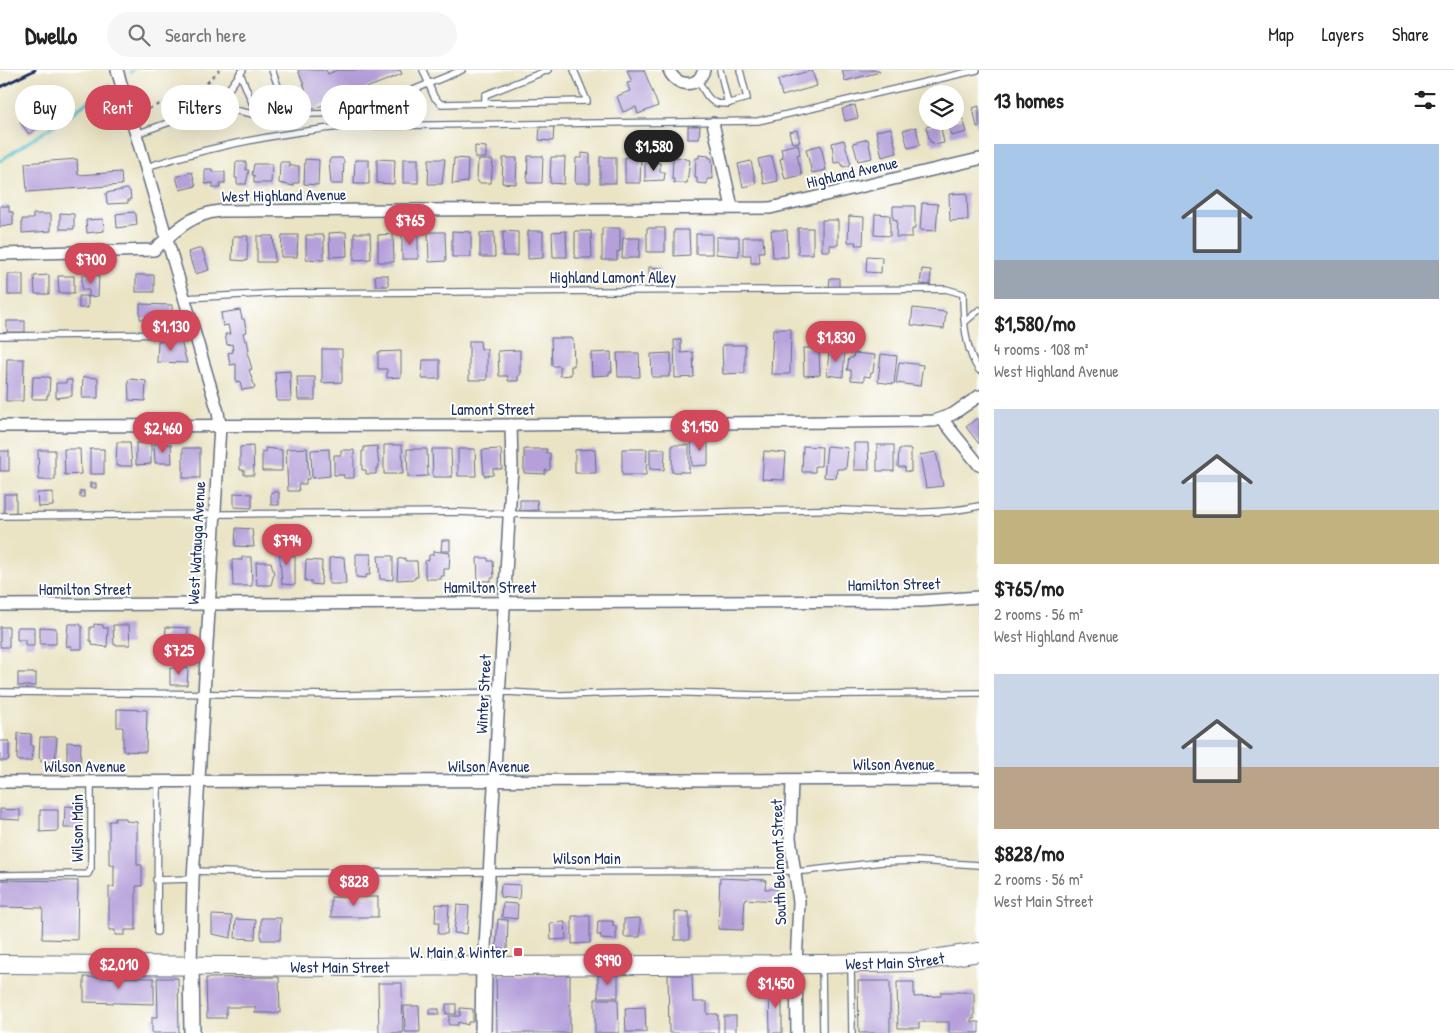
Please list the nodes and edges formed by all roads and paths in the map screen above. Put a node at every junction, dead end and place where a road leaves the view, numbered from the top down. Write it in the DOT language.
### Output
graph roads {
  1 [pos="117,70"];
  2 [pos="219,70"];
  3 [pos="272,70"];
  4 [pos="423,70"];
  5 [pos="462,70"];
  6 [pos="548,70"];
  7 [pos="574,70"];
  8 [pos="669,70"];
  9 [pos="720,70"];
  10 [pos="740,70"];
  11 [pos="977,70"];
  12 [pos="242,72"];
  13 [pos="701,75"];
  14 [pos="428,83"];
  15 [pos="121,85"];
  16 [pos="232,85"];
  17 [pos="278,85"];
  18 [pos="249,92"];
  19 [pos="485,103"];
  20 [pos="728,104"];
  21 [pos="151,109"];
  22 [pos="311,115"];
  23 [pos="713,123"];
  24 [pos="161,125"];
  25 [pos="135,130"];
  26 [pos="136,134"];
  27 [pos="979,159"];
  28 [pos="146,167"];
  29 [pos="732,207"];
  30 [pos="166,239"];
  31 [pos="0,254"];
  32 [pos="184,298"];
  33 [pos="979,310"];
  34 [pos="965,322"];
  35 [pos="194,334"];
  36 [pos="0,336"];
  37 [pos="979,370"];
  38 [pos="979,396"];
  39 [pos="942,419"];
  40 [pos="511,425"];
  41 [pos="0,426"];
  42 [pos="220,426"];
  43 [pos="979,465"];
  44 [pos="979,506"];
  45 [pos="508,514"];
  46 [pos="215,515"];
  47 [pos="0,516"];
  48 [pos="979,597"];
  49 [pos="504,604"];
  50 [pos="0,605"];
  51 [pos="209,605"];
  52 [pos="0,692"];
  53 [pos="500,693"];
  54 [pos="979,693"];
  55 [pos="205,694"];
  56 [pos="979,779"];
  57 [pos="792,780"];
  58 [pos="0,782"];
  59 [pos="200,782"];
  60 [pos="494,782"];
  61 [pos="91,783"];
  62 [pos="158,783"];
  63 [pos="979,865"];
  64 [pos="795,871"];
  65 [pos="488,872"];
  66 [pos="194,875"];
  67 [pos="0,876"];
  68 [pos="156,880"];
  69 [pos="157,932"];
  70 [pos="979,952"];
  71 [pos="851,963"];
  72 [pos="0,964"];
  73 [pos="796,964"];
  74 [pos="822,964"];
  75 [pos="191,965"];
  76 [pos="484,965"];
  77 [pos="192,1033"];
  78 [pos="483,1033"];
  79 [pos="797,1033"];
  80 [pos="823,1033"];
  81 [pos="852,1033"];
  1 -- 15 [label="street, West Watauga Avenue"];
  2 -- 21 [label="path"];
  3 -- 17 [label="lane"];
  4 -- 14 [label="lane"];
  5 -- 14 [label="lane"];
  6 -- 19 [label="lane"];
  7 -- 19 [label="lane"];
  8 -- 13 [label="street"];
  9 -- 20 [label="lane"];
  10 -- 20 [label="lane"];
  11 -- 23 [label="lane"];
  12 -- 16 [label="lane"];
  12 -- 18 [label="lane"];
  13 -- 20 [label="lane"];
  14 -- 19 [label="lane"];
  14 -- 22 [label="lane"];
  23 -- 28 [label="lane"];
  23 -- 29 [label="street"];
  24 -- 26 [label="lane"];
  25 -- 26 [label="street, West Watauga Avenue"];
  26 -- 28 [label="street, West Watauga Avenue"];
  27 -- 29 [label="street, Highland Avenue"];
  28 -- 30 [label="street, West Watauga Avenue"];
  29 -- 30 [label="street, West Highland Avenue"];
  30 -- 31 [label="street, West Highland Avenue"];
  30 -- 32 [label="street, West Watauga Avenue"];
  32 -- 34 [label="lane, Highland Lamont Alley"];
  32 -- 35 [label="street, West Watauga Avenue"];
  33 -- 34 [label="lane"];
  34 -- 37 [label="lane, Highland Lamont Alley"];
  35 -- 36 [label="lane"];
  35 -- 42 [label="street, West Watauga Avenue"];
  38 -- 39 [label="street, Lamont Street"];
  39 -- 40 [label="street, Lamont Street"];
  39 -- 43 [label="street"];
  40 -- 42 [label="street, Lamont Street"];
  40 -- 45 [label="street, Winter Street"];
  41 -- 42 [label="street, Lamont Street"];
  42 -- 46 [label="street, West Watauga Avenue"];
  44 -- 45 [label="lane"];
  45 -- 46 [label="lane"];
  45 -- 49 [label="street, Winter Street"];
  46 -- 47 [label="lane"];
  46 -- 51 [label="street, West Watauga Avenue"];
  48 -- 49 [label="street, Hamilton Street"];
  49 -- 51 [label="street, Hamilton Street"];
  49 -- 53 [label="street, Winter Street"];
  50 -- 51 [label="street, Hamilton Street"];
  51 -- 55 [label="street, West Watauga Avenue"];
  52 -- 55 [label="lane"];
  53 -- 54 [label="lane"];
  53 -- 55 [label="lane"];
  53 -- 60 [label="street, Winter Street"];
  55 -- 59 [label="street, West Watauga Avenue"];
  56 -- 57 [label="street, Wilson Avenue"];
  57 -- 60 [label="street, Wilson Avenue"];
  57 -- 64 [label="street, South Belmont Street"];
  58 -- 61 [label="street, Wilson Avenue"];
  59 -- 60 [label="street, Wilson Avenue"];
  59 -- 62 [label="street, Wilson Avenue"];
  59 -- 66 [label="street, West Watauga Avenue"];
  60 -- 65 [label="street, Winter Street"];
  61 -- 62 [label="street, Wilson Avenue"];
  61 -- 67 [label="lane, Wilson Main"];
  62 -- 68 [label="lane"];
  63 -- 64 [label="lane, Wilson Main"];
  64 -- 65 [label="lane, Wilson Main"];
  64 -- 73 [label="street, South Belmont Street"];
  65 -- 66 [label="lane, Wilson Main"];
  65 -- 76 [label="street, Winter Street"];
  66 -- 68 [label="lane, Wilson Main"];
  66 -- 75 [label="street, West Watauga Avenue"];
  68 -- 69 [label="lane"];
  70 -- 71 [label="main road, West Main Street"];
  71 -- 74 [label="main road, West Main Street"];
  71 -- 81 [label="lane"];
  72 -- 75 [label="main road, West Main Street"];
  73 -- 74 [label="main road, West Main Street"];
  73 -- 76 [label="main road, West Main Street"];
  73 -- 79 [label="street, South Belmont Street"];
  74 -- 80 [label="lane"];
  75 -- 76 [label="main road, West Main Street"];
  75 -- 77 [label="main road, West Watauga Avenue"];
  76 -- 78 [label="main road"];
}
